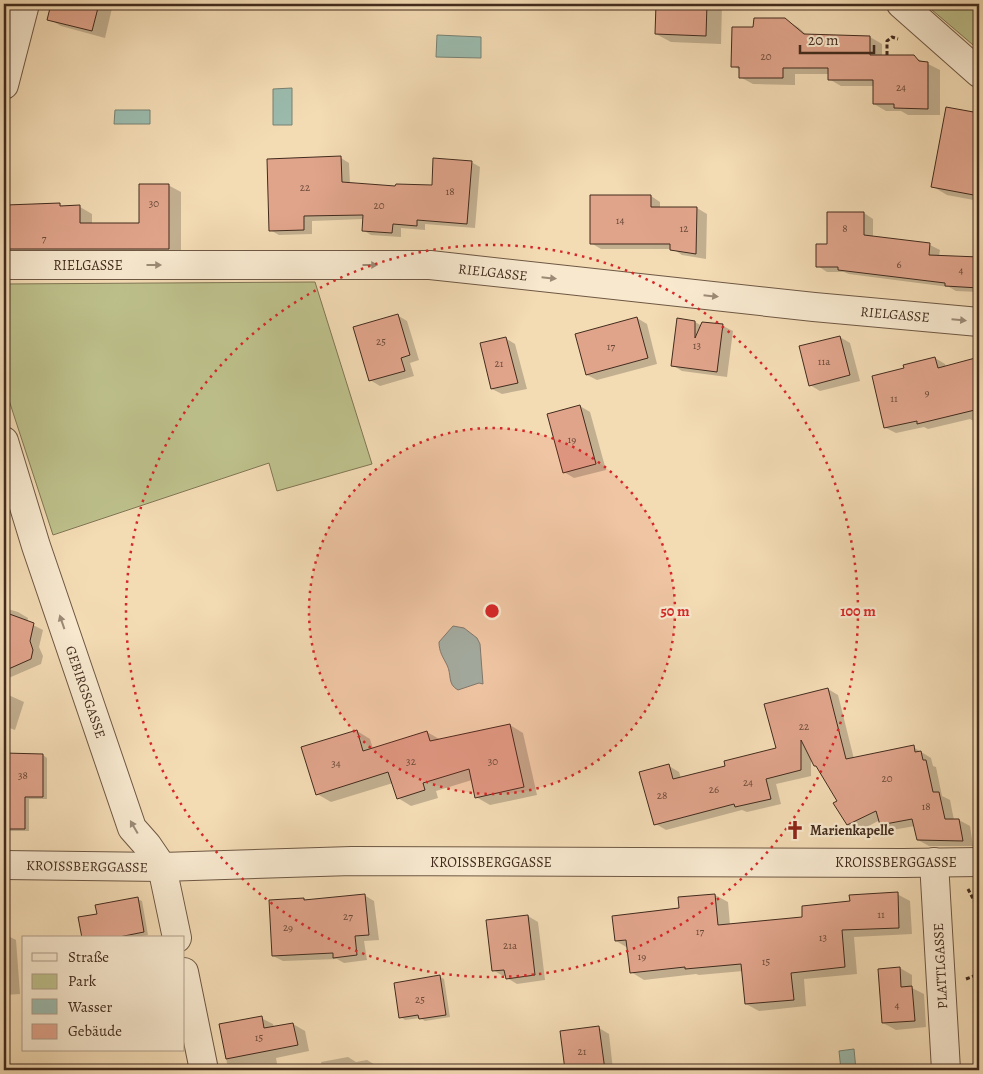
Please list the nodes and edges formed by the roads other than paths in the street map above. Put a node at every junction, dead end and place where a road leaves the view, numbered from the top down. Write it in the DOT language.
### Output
graph roads {
  1 [pos="25,4"];
  2 [pos="900,4"];
  3 [pos="979,73"];
  4 [pos="4,85"];
  5 [pos="4,265"];
  6 [pos="979,322"];
  7 [pos="4,441"];
  8 [pos="934,862"];
  9 [pos="4,865"];
  10 [pos="162,867"];
  11 [pos="971,872"];
  12 [pos="177,936"];
  13 [pos="185,977"];
  14 [pos="204,1070"];
  15 [pos="946,1070"];
  1 -- 4 [label="street"];
  2 -- 3 [label="street"];
  5 -- 6 [label="street, RIELGASSE, one-way"];
  10 -- 7 [label="street, GEBIRGSGASSE, one-way"];
  8 -- 10 [label="street, KROISSBERGGASSE"];
  8 -- 11 [label="street, KROISSBERGGASSE"];
  8 -- 15 [label="street, PLATTLGASSE"];
  9 -- 10 [label="street, KROISSBERGGASSE"];
  10 -- 12 [label="street, GEBIRGSGASSE"];
  13 -- 14 [label="street"];
}
